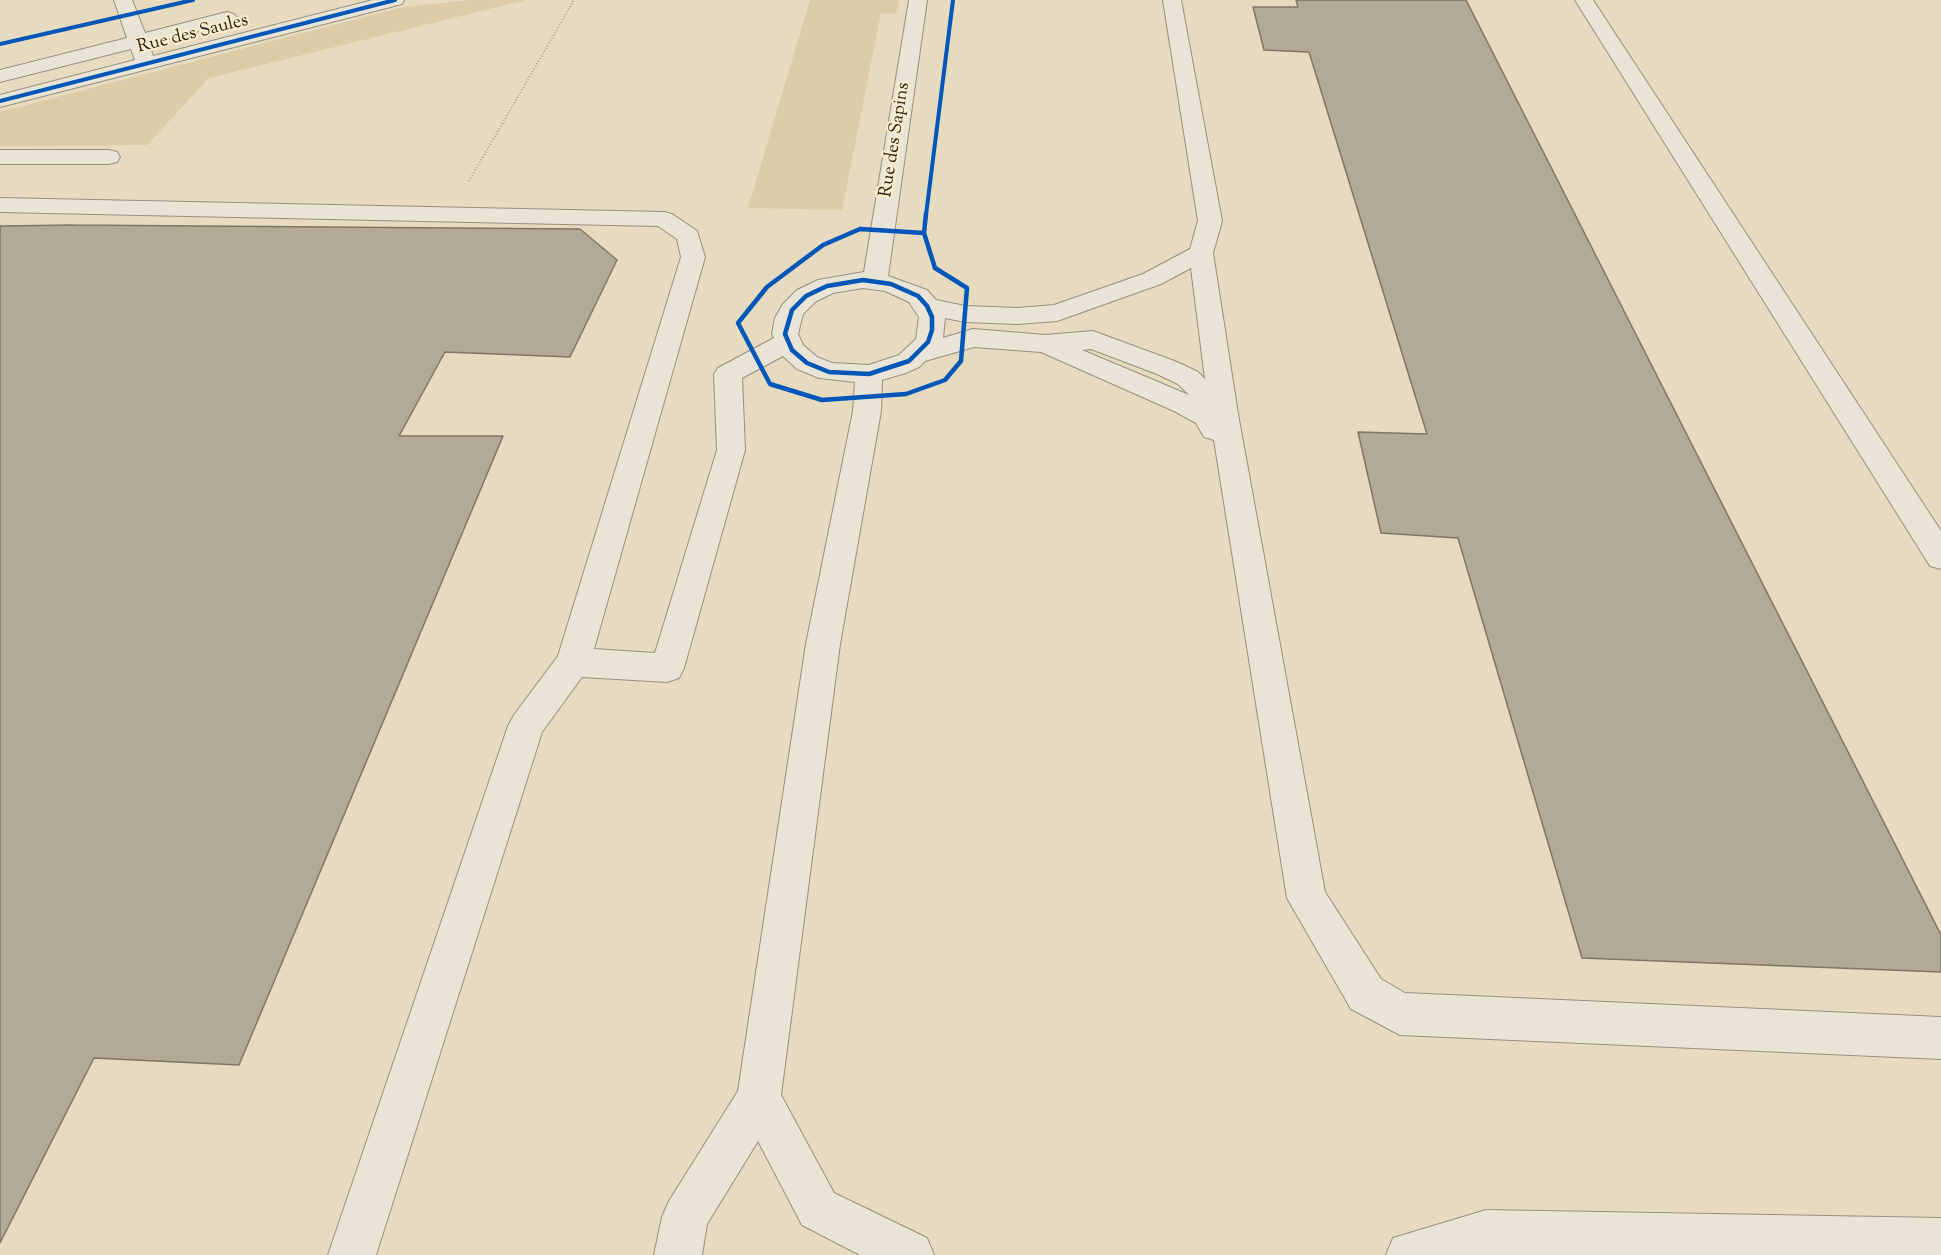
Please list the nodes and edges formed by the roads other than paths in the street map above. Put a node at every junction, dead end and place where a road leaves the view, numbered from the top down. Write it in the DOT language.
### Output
graph roads {
  1 [pos="123,0"];
  2 [pos="395,0"];
  3 [pos="918,0"];
  4 [pos="1172,0"];
  5 [pos="1584,0"];
  6 [pos="247,14"];
  7 [pos="138,40"];
  8 [pos="145,63"];
  9 [pos="0,76"];
  10 [pos="0,100"];
  11 [pos="0,157"];
  12 [pos="109,157"];
  13 [pos="0,205"];
  14 [pos="1201,253"];
  15 [pos="875,281"];
  16 [pos="927,306"];
  17 [pos="788,342"];
  18 [pos="1045,344"];
  19 [pos="918,354"];
  20 [pos="869,374"];
  21 [pos="1224,414"];
  22 [pos="1232,461"];
  23 [pos="1941,557"];
  24 [pos="573,662"];
  25 [pos="1941,1038"];
  26 [pos="759,1098"];
  27 [pos="1941,1241"];
  28 [pos="352,1255"];
  29 [pos="678,1255"];
  30 [pos="910,1255"];
  31 [pos="1410,1255"];
  1 -- 7 [label="street"];
  2 -- 8 [label="street, Rue des Saules"];
  3 -- 15 [label="street, Rue des Sapins"];
  4 -- 14 [label="street"];
  5 -- 23 [label="street"];
  6 -- 7 [label="street, Rue des Saules"];
  7 -- 8 [label="street"];
  7 -- 9 [label="street, Rue des Saules"];
  8 -- 10 [label="street, Rue des Saules"];
  11 -- 12 [label="street"];
  13 -- 24 [label="street"];
  14 -- 16 [label="street"];
  14 -- 21 [label="street"];
  15 -- 16 [label="street"];
  15 -- 17 [label="street"];
  16 -- 19 [label="street"];
  17 -- 20 [label="street"];
  17 -- 24 [label="street"];
  18 -- 19 [label="street"];
  18 -- 21 [label="street"];
  18 -- 22 [label="street"];
  19 -- 20 [label="street"];
  20 -- 26 [label="street"];
  21 -- 22 [label="street"];
  22 -- 25 [label="street"];
  24 -- 28 [label="street"];
  26 -- 29 [label="street"];
  26 -- 30 [label="street"];
  27 -- 31 [label="street"];
}
